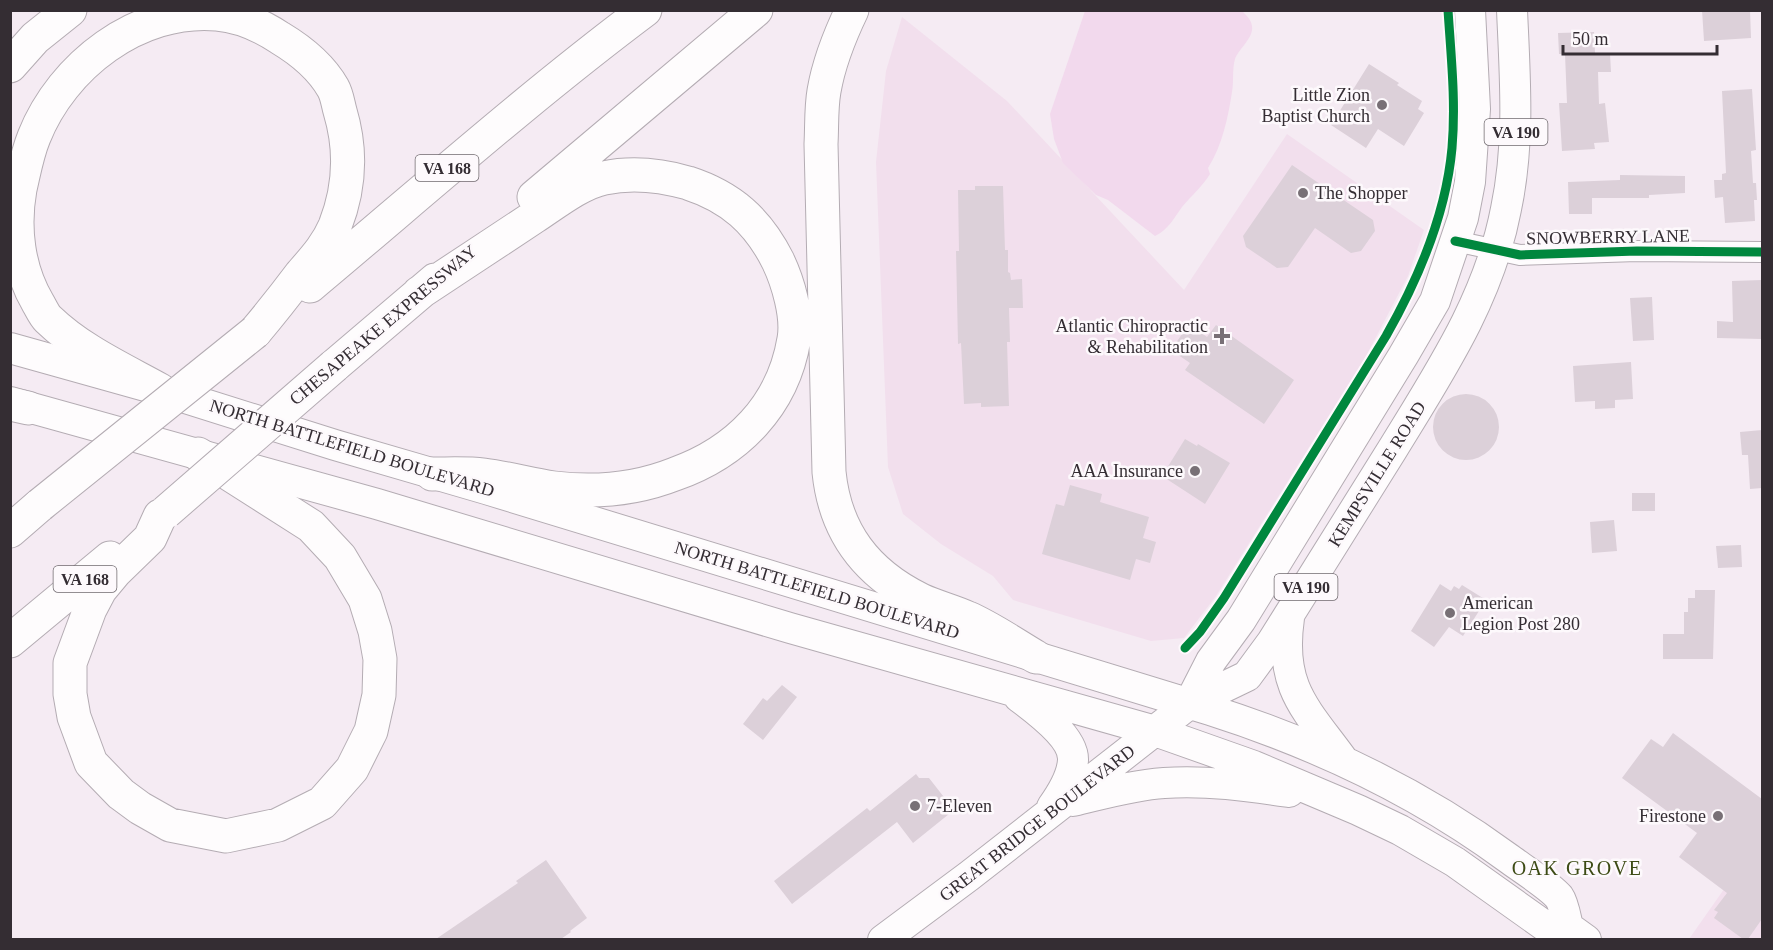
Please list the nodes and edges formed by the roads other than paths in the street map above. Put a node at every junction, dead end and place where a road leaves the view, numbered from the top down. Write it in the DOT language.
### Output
graph roads {
  1 [pos="70,10"];
  2 [pos="645,10"];
  3 [pos="756,10"];
  4 [pos="852,10"];
  5 [pos="1470,10"];
  6 [pos="1512,10"];
  7 [pos="10,66"];
  8 [pos="1455,241"];
  9 [pos="1496,251"];
  10 [pos="1762,252"];
  11 [pos="419,293"];
  12 [pos="255,332"];
  13 [pos="10,348"];
  14 [pos="160,390"];
  15 [pos="16,405"];
  16 [pos="198,454"];
  17 [pos="432,474"];
  18 [pos="163,514"];
  19 [pos="10,531"];
  20 [pos="1290,614"];
  21 [pos="10,641"];
  22 [pos="1036,657"];
  23 [pos="1010,689"];
  24 [pos="1189,704"];
  25 [pos="1155,730"];
  26 [pos="1343,760"];
  27 [pos="1334,798"];
  28 [pos="1053,810"];
  29 [pos="1577,933"];
  30 [pos="883,939"];
  1 -- 7 [label="highway"];
  2 -- 12 [label="highway, VA 168"];
  3 -- 11 [label="highway, CHESAPEAKE EXPRESSWAY / VA 168"];
  4 -- 22 [label="highway"];
  5 -- 8 [label="main road, VA 190"];
  6 -- 9 [label="main road, KEMPSVILLE ROAD / VA 190"];
  8 -- 9 [label="street, SNOWBERRY LANE"];
  8 -- 24 [label="main road, VA 190"];
  9 -- 10 [label="street, SNOWBERRY LANE"];
  9 -- 20 [label="main road, KEMPSVILLE ROAD / VA 190"];
  11 -- 17 [label="highway"];
  11 -- 18 [label="highway, CHESAPEAKE EXPRESSWAY / VA 168, bridge"];
  12 -- 14 [label="highway"];
  12 -- 19 [label="highway, VA 168, bridge"];
  13 -- 14 [label="main road, NORTH BATTLEFIELD BOULEVARD"];
  14 -- 17 [label="main road, NORTH BATTLEFIELD BOULEVARD"];
  15 -- 16 [label="main road, NORTH BATTLEFIELD BOULEVARD"];
  16 -- 18 [label="highway"];
  16 -- 23 [label="main road, NORTH BATTLEFIELD BOULEVARD"];
  17 -- 22 [label="main road, NORTH BATTLEFIELD BOULEVARD"];
  18 -- 21 [label="highway, CHESAPEAKE EXPRESSWAY / VA 168"];
  20 -- 24 [label="main road, KEMPSVILLE ROAD / VA 190"];
  20 -- 26 [label="main road"];
  22 -- 24 [label="main road, NORTH BATTLEFIELD BOULEVARD"];
  23 -- 25 [label="main road, NORTH BATTLEFIELD BOULEVARD"];
  23 -- 28 [label="main road"];
  24 -- 25 [label="main road, GREAT BRIDGE BOULEVARD / VA 190"];
  24 -- 26 [label="main road, NORTH BATTLEFIELD BOULEVARD"];
  25 -- 27 [label="main road, NORTH BATTLEFIELD BOULEVARD"];
  25 -- 28 [label="main road, GREAT BRIDGE BOULEVARD / VA 190"];
  26 -- 29 [label="main road, NORTH BATTLEFIELD BOULEVARD"];
  27 -- 28 [label="main road"];
  27 -- 29 [label="main road, NORTH BATTLEFIELD BOULEVARD"];
  28 -- 30 [label="main road, GREAT BRIDGE BOULEVARD / VA 190"];
}
